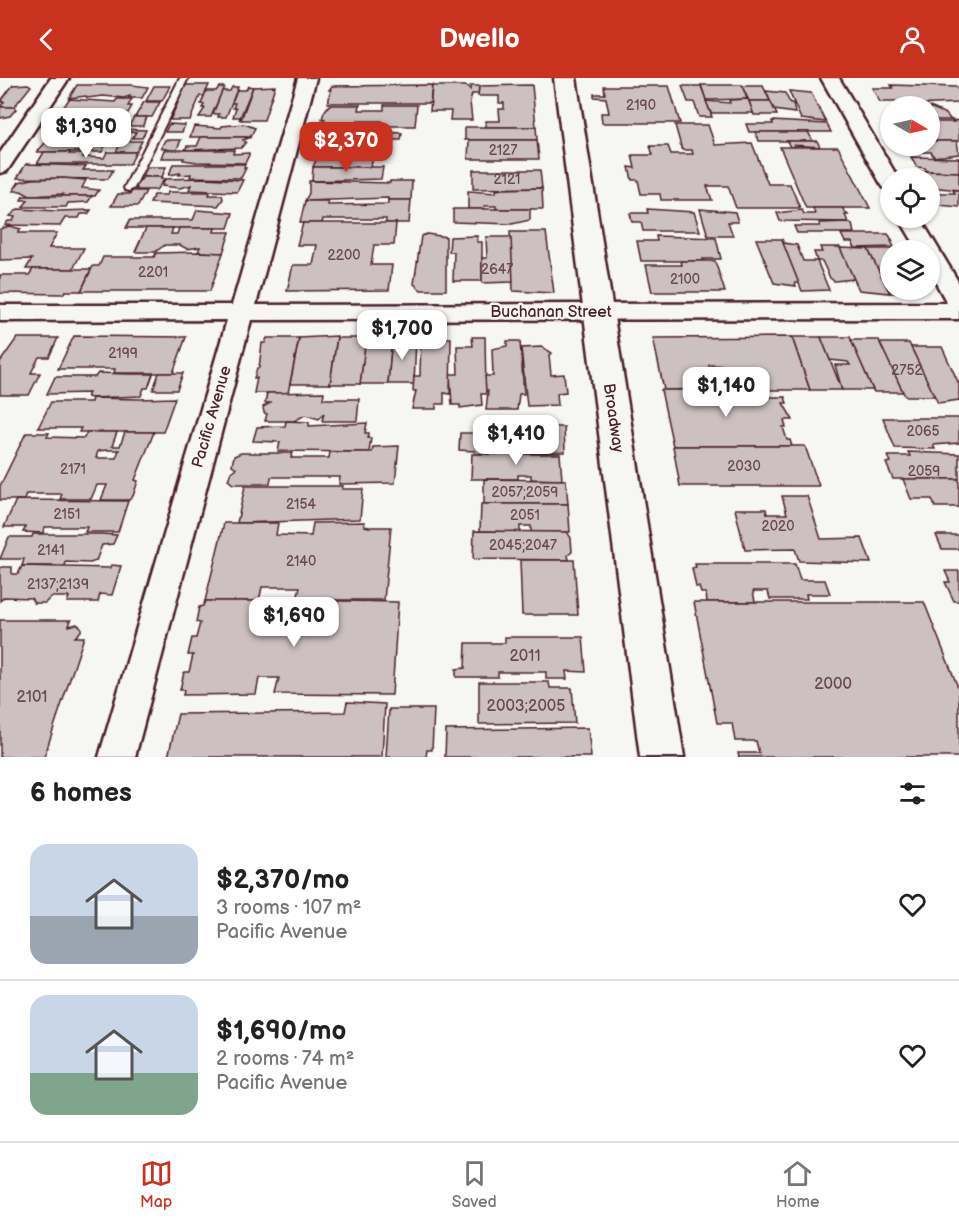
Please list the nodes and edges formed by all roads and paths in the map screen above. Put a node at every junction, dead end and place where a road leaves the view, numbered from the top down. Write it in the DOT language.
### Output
graph roads {
  1 [pos="60,78"];
  2 [pos="184,78"];
  3 [pos="307,78"];
  4 [pos="565,78"];
  5 [pos="830,78"];
  6 [pos="0,167"];
  7 [pos="882,168"];
  8 [pos="129,188"];
  9 [pos="940,269"];
  10 [pos="959,303"];
  11 [pos="241,312"];
  12 [pos="598,312"];
  13 [pos="959,312"];
  14 [pos="0,313"];
  15 [pos="117,757"];
  16 [pos="662,757"];
  1 -- 6 [label="street"];
  2 -- 8 [label="lane"];
  3 -- 11 [label="street, Pacific Avenue"];
  4 -- 12 [label="street, Broadway"];
  5 -- 7 [label="street"];
  9 -- 10 [label="street"];
  11 -- 12 [label="street, Buchanan Street"];
  11 -- 14 [label="street, Buchanan Street"];
  11 -- 15 [label="street, Pacific Avenue"];
  12 -- 13 [label="street, Buchanan Street"];
  12 -- 16 [label="street, Broadway"];
}
